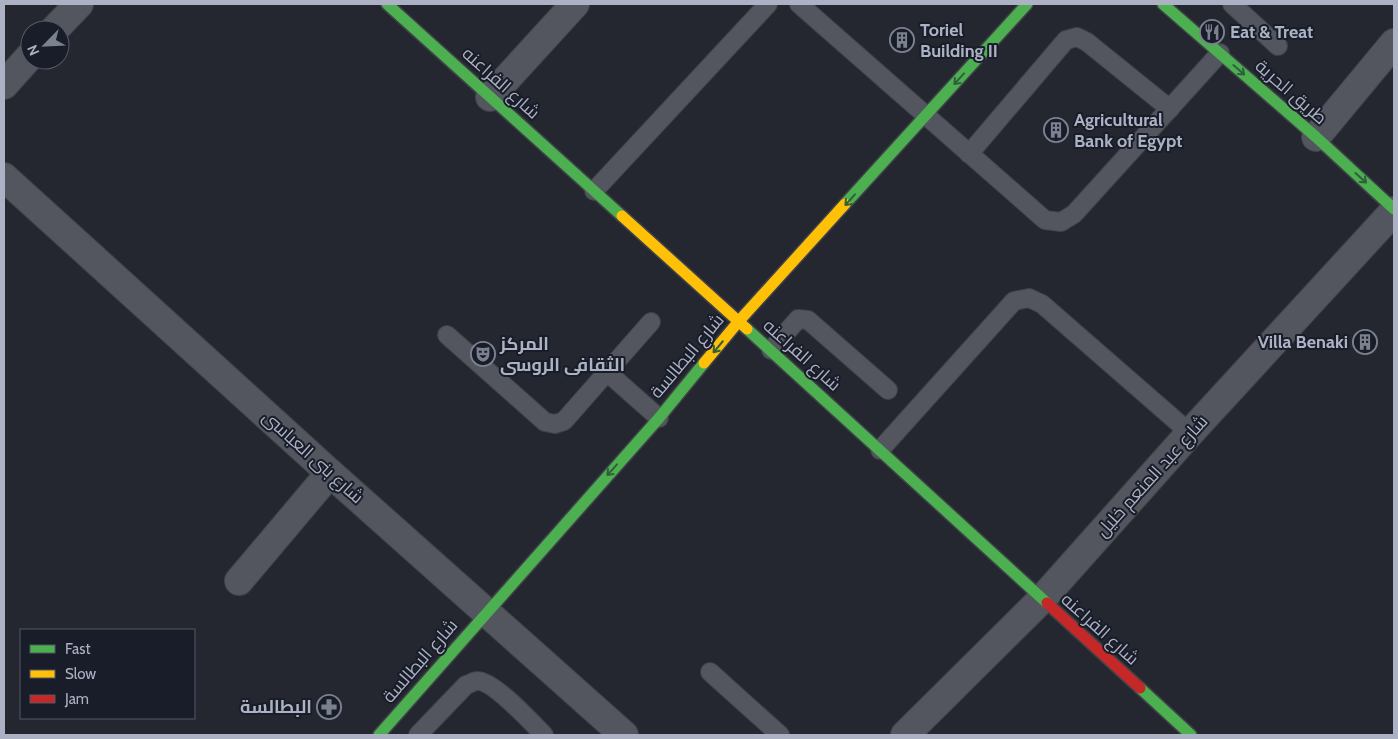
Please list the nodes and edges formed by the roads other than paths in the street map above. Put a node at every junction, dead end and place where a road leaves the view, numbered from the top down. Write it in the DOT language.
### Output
graph roads {
  1 [pos="79,4"];
  2 [pos="386,4"];
  3 [pos="575,4"];
  4 [pos="768,4"];
  5 [pos="800,4"];
  6 [pos="1027,4"];
  7 [pos="1163,4"];
  8 [pos="1232,4"];
  9 [pos="64,20"];
  10 [pos="1394,43"];
  11 [pos="1278,46"];
  12 [pos="1220,53"];
  13 [pos="20,67"];
  14 [pos="4,85"];
  15 [pos="490,96"];
  16 [pos="1170,108"];
  17 [pos="926,116"];
  18 [pos="1316,137"];
  19 [pos="969,154"];
  20 [pos="4,177"];
  21 [pos="594,191"];
  22 [pos="1394,210"];
  23 [pos="651,322"];
  24 [pos="739,322"];
  25 [pos="447,336"];
  26 [pos="771,350"];
  27 [pos="607,372"];
  28 [pos="888,390"];
  29 [pos="659,418"];
  30 [pos="1190,433"];
  31 [pos="880,450"];
  32 [pos="330,473"];
  33 [pos="239,581"];
  34 [pos="1042,599"];
  35 [pos="486,612"];
  36 [pos="710,672"];
  37 [pos="619,734"];
  38 [pos="379,735"];
  39 [pos="418,735"];
  40 [pos="544,735"];
  41 [pos="780,735"];
  42 [pos="905,735"];
  43 [pos="1191,735"];
  1 -- 9 [label="street"];
  2 -- 15 [label="street, شارع الفراعنه"];
  3 -- 15 [label="street"];
  4 -- 21 [label="lane"];
  5 -- 17 [label="lane"];
  6 -- 17 [label="street, شارع البطالسة, one-way"];
  7 -- 12 [label="street, طريق الحرية"];
  8 -- 11 [label="lane"];
  10 -- 18 [label="street"];
  12 -- 16 [label="lane"];
  12 -- 18 [label="street, طريق الحرية, one-way"];
  13 -- 14 [label="street"];
  15 -- 21 [label="street, شارع الفراعنه"];
  16 -- 19 [label="lane"];
  16 -- 19 [label="lane"];
  17 -- 19 [label="lane"];
  17 -- 24 [label="street, شارع البطالسة, one-way"];
  18 -- 22 [label="street, طريق الحرية, one-way"];
  20 -- 32 [label="street, شارع بنى العباسى"];
  21 -- 24 [label="street, شارع الفراعنه"];
  22 -- 30 [label="street, شارع عبد المنعم خليل"];
  23 -- 27 [label="lane"];
  24 -- 26 [label="street, شارع الفراعنه"];
  24 -- 29 [label="street, شارع البطالسة, one-way"];
  25 -- 27 [label="lane"];
  26 -- 28 [label="lane"];
  26 -- 31 [label="street, شارع الفراعنه"];
  27 -- 29 [label="lane"];
  29 -- 35 [label="street, شارع البطالسة, one-way"];
  30 -- 31 [label="lane"];
  30 -- 34 [label="street, شارع عبد المنعم خليل"];
  31 -- 34 [label="street, شارع الفراعنه"];
  32 -- 33 [label="street"];
  32 -- 35 [label="street, شارع بنى العباسى"];
  34 -- 42 [label="street, شارع عبد المنعم خليل"];
  34 -- 43 [label="street, شارع الفراعنه"];
  35 -- 37 [label="street, شارع بنى العباسى"];
  35 -- 38 [label="street, شارع البطالسة"];
  36 -- 41 [label="lane"];
  39 -- 40 [label="lane"];
}
